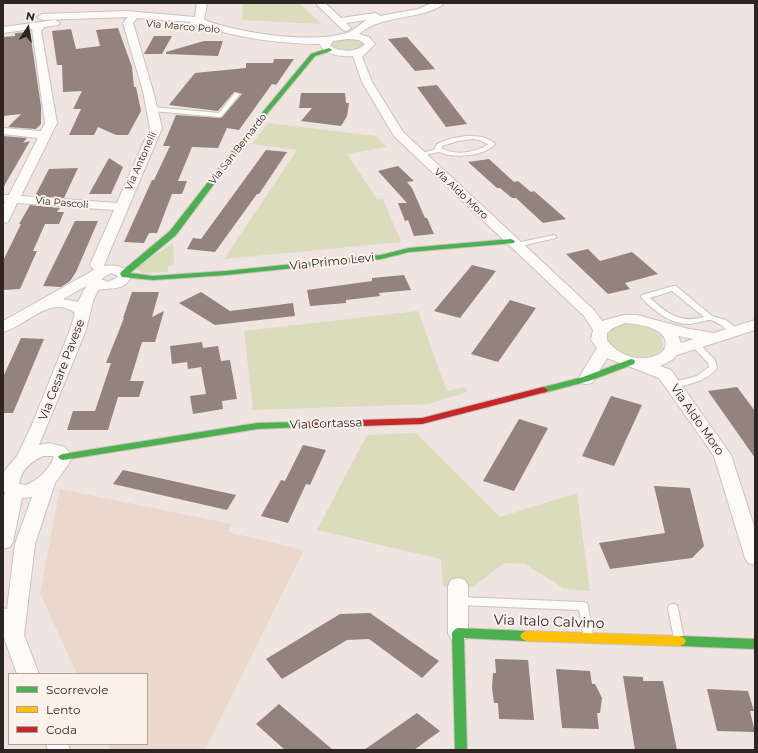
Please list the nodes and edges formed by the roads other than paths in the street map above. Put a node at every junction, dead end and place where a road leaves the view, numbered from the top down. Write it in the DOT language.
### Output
graph roads {
  1 [pos="202,3"];
  2 [pos="320,3"];
  3 [pos="439,3"];
  4 [pos="407,12"];
  5 [pos="42,17"];
  6 [pos="131,19"];
  7 [pos="199,21"];
  8 [pos="340,21"];
  9 [pos="189,28"];
  10 [pos="3,30"];
  11 [pos="238,32"];
  12 [pos="349,34"];
  13 [pos="327,46"];
  14 [pos="355,54"];
  15 [pos="236,94"];
  16 [pos="152,109"];
  17 [pos="3,131"];
  18 [pos="46,135"];
  19 [pos="440,150"];
  20 [pos="419,155"];
  21 [pos="8,198"];
  22 [pos="121,207"];
  23 [pos="3,219"];
  24 [pos="554,237"];
  25 [pos="513,243"];
  26 [pos="149,252"];
  27 [pos="108,278"];
  28 [pos="153,278"];
  29 [pos="49,301"];
  30 [pos="84,313"];
  31 [pos="709,318"];
  32 [pos="755,325"];
  33 [pos="607,326"];
  34 [pos="659,326"];
  35 [pos="3,327"];
  36 [pos="728,333"];
  37 [pos="695,344"];
  38 [pos="604,349"];
  39 [pos="671,353"];
  40 [pos="636,363"];
  41 [pos="586,379"];
  42 [pos="669,380"];
  43 [pos="39,428"];
  44 [pos="61,454"];
  45 [pos="24,458"];
  46 [pos="46,483"];
  47 [pos="9,484"];
  48 [pos="3,542"];
  49 [pos="755,558"];
  50 [pos="458,593"];
  51 [pos="673,608"];
  52 [pos="3,616"];
  53 [pos="458,633"];
  54 [pos="589,638"];
  55 [pos="10,640"];
  56 [pos="680,641"];
  57 [pos="755,644"];
  58 [pos="27,673"];
  59 [pos="461,750"];
  1 -- 7 [label="street"];
  2 -- 8 [label="street"];
  3 -- 4 [label="street"];
  4 -- 8 [label="street"];
  4 -- 12 [label="street"];
  5 -- 6 [label="street, Via Marco Polo"];
  5 -- 10 [label="street, Via Marco Polo"];
  5 -- 18 [label="street"];
  6 -- 7 [label="street, Via Marco Polo"];
  6 -- 9 [label="street, Via Marco Polo"];
  6 -- 16 [label="street, Via Antonelli"];
  7 -- 9 [label="street"];
  7 -- 11 [label="street, Via Marco Polo"];
  8 -- 12 [label="street"];
  9 -- 11 [label="street, Via Marco Polo"];
  11 -- 13 [label="street, Via Marco Polo"];
  12 -- 13 [label="street"];
  12 -- 14 [label="street"];
  13 -- 14 [label="street, Via Marco Polo"];
  13 -- 26 [label="street, Via San Bernardo"];
  14 -- 20 [label="street, Via Aldo Moro"];
  15 -- 16 [label="lane"];
  16 -- 22 [label="street, Via Antonelli"];
  17 -- 18 [label="street"];
  18 -- 21 [label="street"];
  19 -- 19 [label="lane"];
  19 -- 20 [label="lane"];
  20 -- 25 [label="street, Via Aldo Moro"];
  21 -- 22 [label="street, Via Pascoli"];
  21 -- 23 [label="street"];
  22 -- 27 [label="street, Via Antonelli"];
  24 -- 25 [label="lane"];
  25 -- 28 [label="street, Via Primo Levi"];
  25 -- 33 [label="street, Via Aldo Moro"];
  26 -- 27 [label="street, Via San Bernardo"];
  27 -- 28 [label="street, Via Primo Levi"];
  27 -- 29 [label="street"];
  27 -- 30 [label="street, Via Cesare Pavese"];
  29 -- 30 [label="street"];
  29 -- 35 [label="street"];
  30 -- 43 [label="street, Via Cesare Pavese"];
  31 -- 31 [label="lane"];
  31 -- 36 [label="lane"];
  32 -- 36 [label="street"];
  33 -- 34 [label="street"];
  33 -- 38 [label="street"];
  34 -- 36 [label="street"];
  34 -- 39 [label="street"];
  36 -- 37 [label="street"];
  37 -- 39 [label="street"];
  37 -- 42 [label="lane"];
  38 -- 40 [label="street, Via Aldo Moro"];
  38 -- 41 [label="street"];
  39 -- 40 [label="street"];
  39 -- 42 [label="street, Via Aldo Moro"];
  40 -- 41 [label="street, Via Cortassa"];
  40 -- 42 [label="street, Via Aldo Moro"];
  41 -- 44 [label="street, Via Cortassa"];
  42 -- 49 [label="street, Via Aldo Moro"];
  43 -- 44 [label="street, Via Cesare Pavese"];
  43 -- 45 [label="street, Via Cesare Pavese"];
  44 -- 45 [label="street, Via Cesare Pavese"];
  44 -- 46 [label="street"];
  45 -- 47 [label="street, Via Cesare Pavese"];
  46 -- 47 [label="street"];
  46 -- 55 [label="street"];
  47 -- 48 [label="street, Via Cesare Pavese"];
  50 -- 53 [label="street"];
  50 -- 54 [label="lane"];
  51 -- 56 [label="lane"];
  52 -- 55 [label="street"];
  53 -- 54 [label="street, Via Italo Calvino"];
  53 -- 59 [label="street"];
  54 -- 56 [label="street, Via Italo Calvino"];
  55 -- 58 [label="street"];
  56 -- 57 [label="street, Via Italo Calvino"];
}
